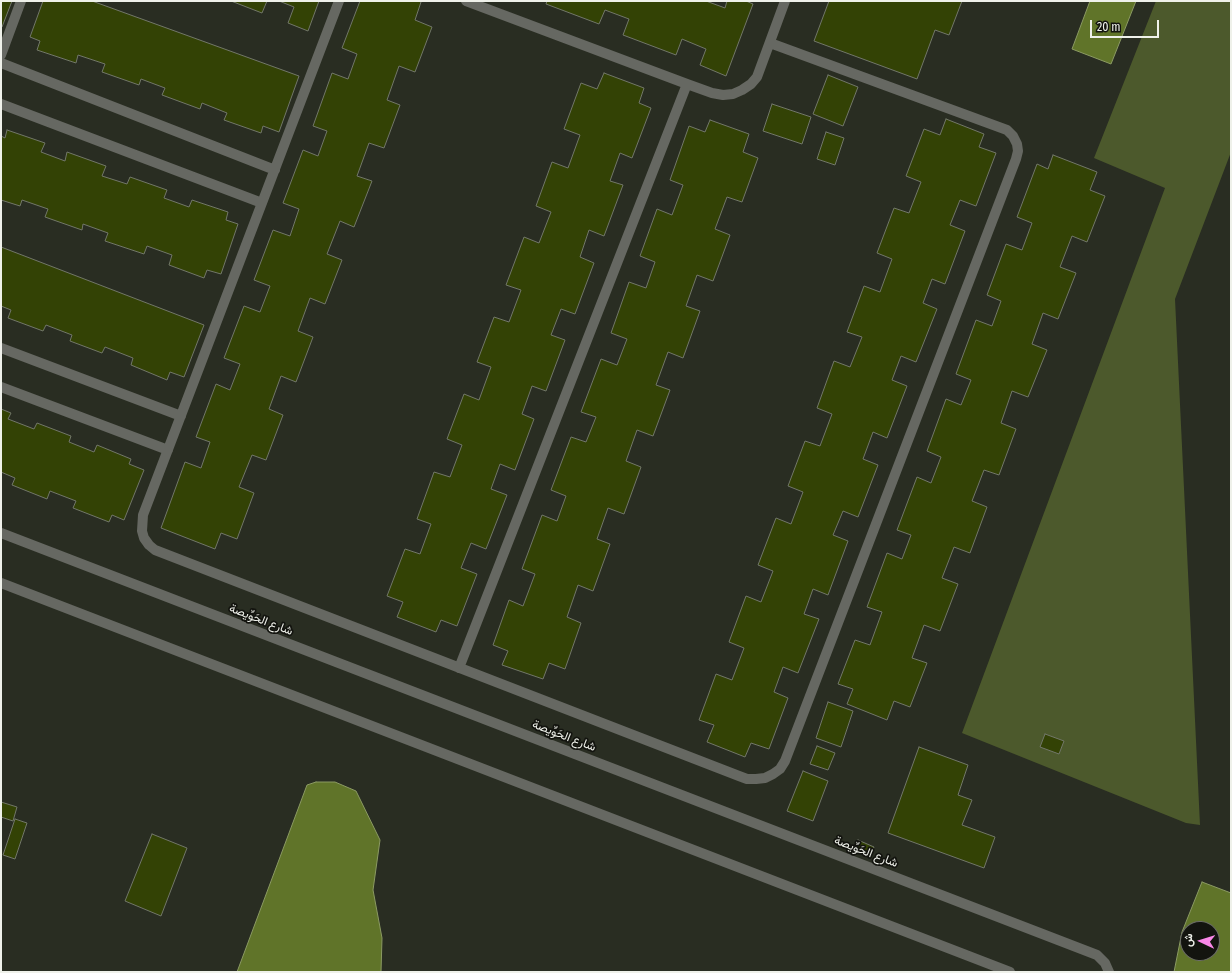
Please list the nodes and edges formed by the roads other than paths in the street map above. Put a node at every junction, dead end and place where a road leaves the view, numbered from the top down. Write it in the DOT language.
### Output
graph roads {
  1 [pos="21,1"];
  2 [pos="339,1"];
  3 [pos="466,1"];
  4 [pos="785,1"];
  5 [pos="770,43"];
  6 [pos="1,55"];
  7 [pos="1,62"];
  8 [pos="687,84"];
  9 [pos="1,104"];
  10 [pos="275,170"];
  11 [pos="262,203"];
  12 [pos="1,348"];
  13 [pos="1,387"];
  14 [pos="181,416"];
  15 [pos="168,450"];
  16 [pos="1,534"];
  17 [pos="1,583"];
  18 [pos="459,668"];
  19 [pos="1010,972"];
  20 [pos="1108,972"];
  1 -- 6 [label="street"];
  2 -- 10 [label="street"];
  3 -- 8 [label="street"];
  4 -- 5 [label="street"];
  5 -- 8 [label="street"];
  5 -- 18 [label="street"];
  7 -- 10 [label="street"];
  8 -- 18 [label="street"];
  9 -- 11 [label="street"];
  10 -- 11 [label="street"];
  11 -- 14 [label="street"];
  12 -- 14 [label="street"];
  13 -- 15 [label="street"];
  14 -- 15 [label="street"];
  15 -- 18 [label="street"];
  16 -- 20 [label="street, شارع الحَوِّيصة"];
  17 -- 19 [label="street"];
}
